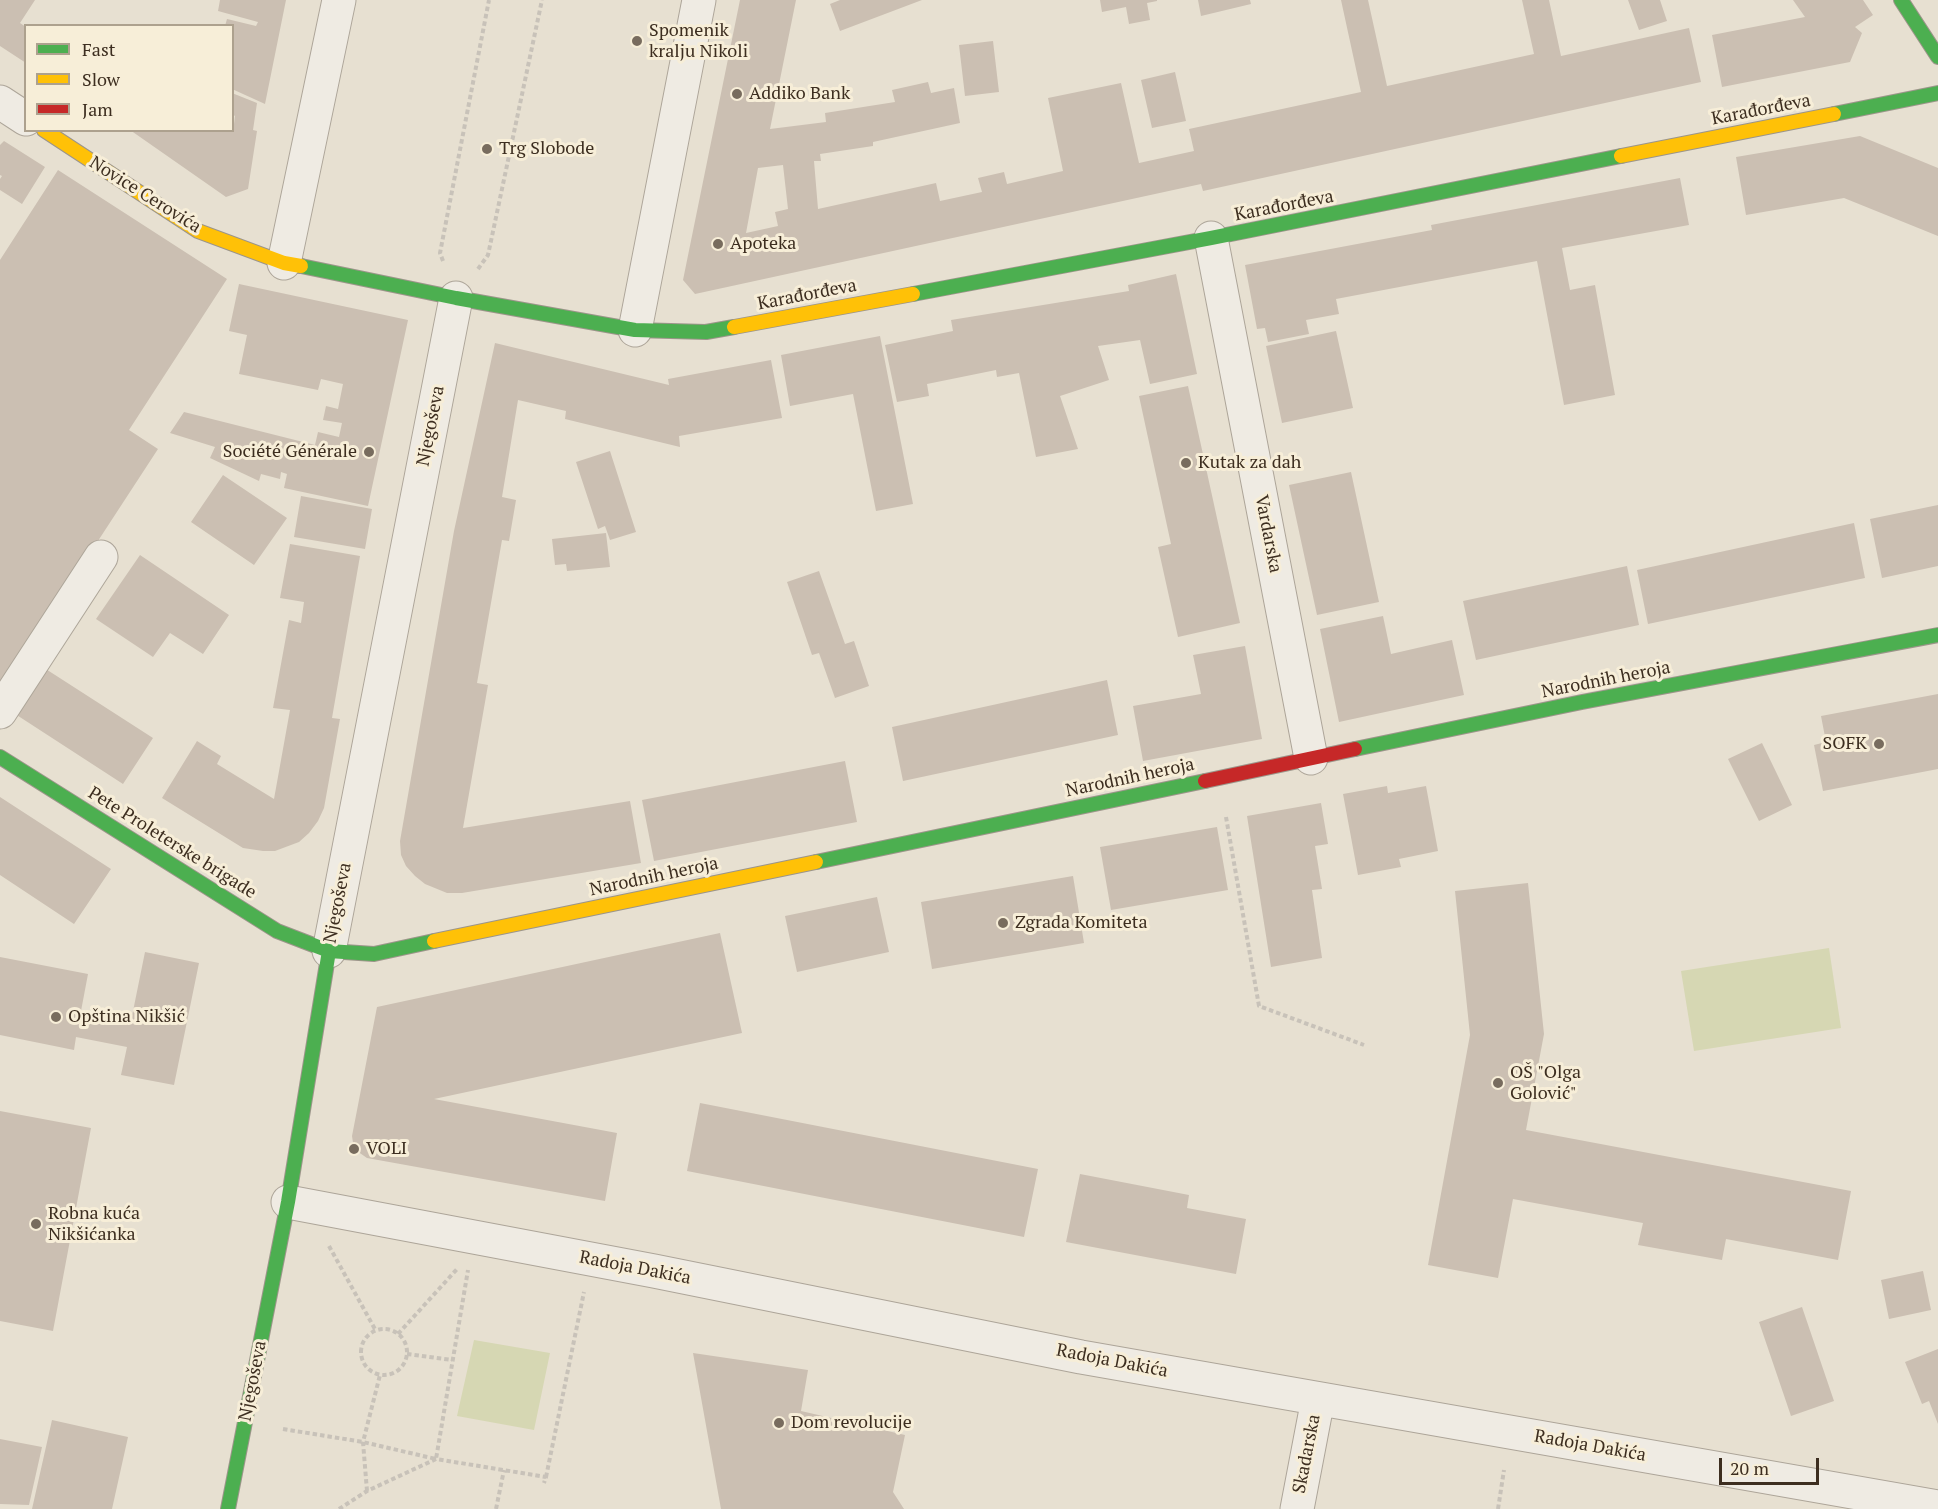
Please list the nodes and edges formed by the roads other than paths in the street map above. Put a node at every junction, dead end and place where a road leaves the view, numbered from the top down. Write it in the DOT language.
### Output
graph roads {
  1 [pos="339,0"];
  2 [pos="699,0"];
  3 [pos="1901,0"];
  4 [pos="1938,57"];
  5 [pos="1938,93"];
  6 [pos="0,102"];
  7 [pos="24,118"];
  8 [pos="47,132"];
  9 [pos="1211,238"];
  10 [pos="284,263"];
  11 [pos="456,298"];
  12 [pos="635,330"];
  13 [pos="101,557"];
  14 [pos="1938,635"];
  15 [pos="0,712"];
  16 [pos="0,757"];
  17 [pos="1311,759"];
  18 [pos="329,951"];
  19 [pos="288,1202"];
  20 [pos="1318,1399"];
  21 [pos="1816,1497"];
  22 [pos="1938,1507"];
  23 [pos="228,1509"];
  24 [pos="1296,1509"];
  1 -- 10 [label="street"];
  2 -- 12 [label="street"];
  3 -- 4 [label="street"];
  5 -- 9 [label="street, Karađorđeva"];
  6 -- 7 [label="street"];
  8 -- 10 [label="street, Novice Cerovića"];
  9 -- 12 [label="street, Karađorđeva"];
  9 -- 17 [label="street, Vardarska"];
  10 -- 11 [label="street"];
  11 -- 12 [label="street"];
  11 -- 18 [label="street, Njegoševa"];
  13 -- 15 [label="street"];
  14 -- 17 [label="street, Narodnih heroja"];
  16 -- 18 [label="street, Pete Proleterske brigade"];
  17 -- 18 [label="street, Narodnih heroja"];
  18 -- 19 [label="street, Njegoševa"];
  19 -- 20 [label="street, Radoja Dakića"];
  19 -- 23 [label="street, Njegoševa"];
  20 -- 21 [label="street, Radoja Dakića"];
  20 -- 24 [label="street, Skadarska"];
  21 -- 22 [label="street, Radoja Dakića"];
}
